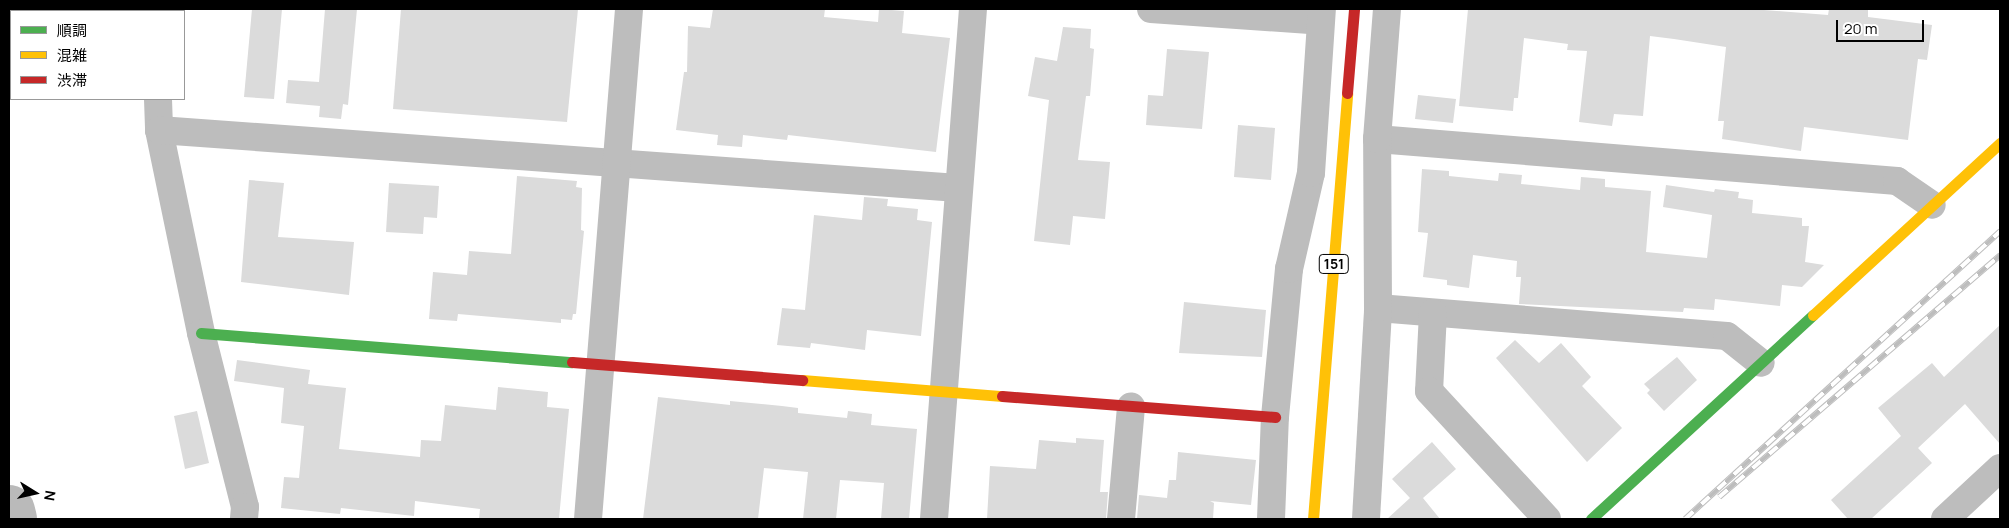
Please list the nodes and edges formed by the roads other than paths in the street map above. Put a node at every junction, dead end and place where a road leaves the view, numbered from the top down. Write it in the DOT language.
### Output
graph roads {
  1 [pos="629,9"];
  2 [pos="973,9"];
  3 [pos="1152,9"];
  4 [pos="1354,9"];
  5 [pos="1387,9"];
  6 [pos="1322,15"];
  7 [pos="158,100"];
  8 [pos="159,130"];
  9 [pos="1377,139"];
  10 [pos="2000,143"];
  11 [pos="618,161"];
  12 [pos="958,188"];
  13 [pos="1932,205"];
  14 [pos="1378,308"];
  15 [pos="1433,313"];
  16 [pos="201,333"];
  17 [pos="602,362"];
  18 [pos="1761,364"];
  19 [pos="942,390"];
  20 [pos="1130,406"];
  21 [pos="1275,417"];
  22 [pos="2000,468"];
  23 [pos="244,519"];
  24 [pos="588,519"];
  25 [pos="934,519"];
  26 [pos="1120,519"];
  27 [pos="1271,519"];
  28 [pos="1313,519"];
  29 [pos="1366,519"];
  30 [pos="1547,519"];
  31 [pos="1591,519"];
  32 [pos="1945,519"];
  1 -- 11 [label="street"];
  2 -- 12 [label="street"];
  3 -- 6 [label="street"];
  4 -- 28 [label="street, 151"];
  5 -- 9 [label="street"];
  6 -- 21 [label="street"];
  7 -- 8 [label="street"];
  8 -- 11 [label="street"];
  8 -- 16 [label="street"];
  9 -- 13 [label="street"];
  9 -- 14 [label="street"];
  10 -- 13 [label="street"];
  11 -- 12 [label="street"];
  11 -- 17 [label="street"];
  12 -- 19 [label="street"];
  13 -- 18 [label="street"];
  14 -- 15 [label="street"];
  14 -- 29 [label="street"];
  15 -- 18 [label="street"];
  15 -- 30 [label="street"];
  16 -- 17 [label="street"];
  16 -- 23 [label="street"];
  17 -- 19 [label="street"];
  17 -- 24 [label="street"];
  18 -- 31 [label="street"];
  19 -- 20 [label="street"];
  19 -- 25 [label="street"];
  20 -- 21 [label="street"];
  20 -- 26 [label="street"];
  21 -- 27 [label="street"];
  22 -- 32 [label="street"];
}
